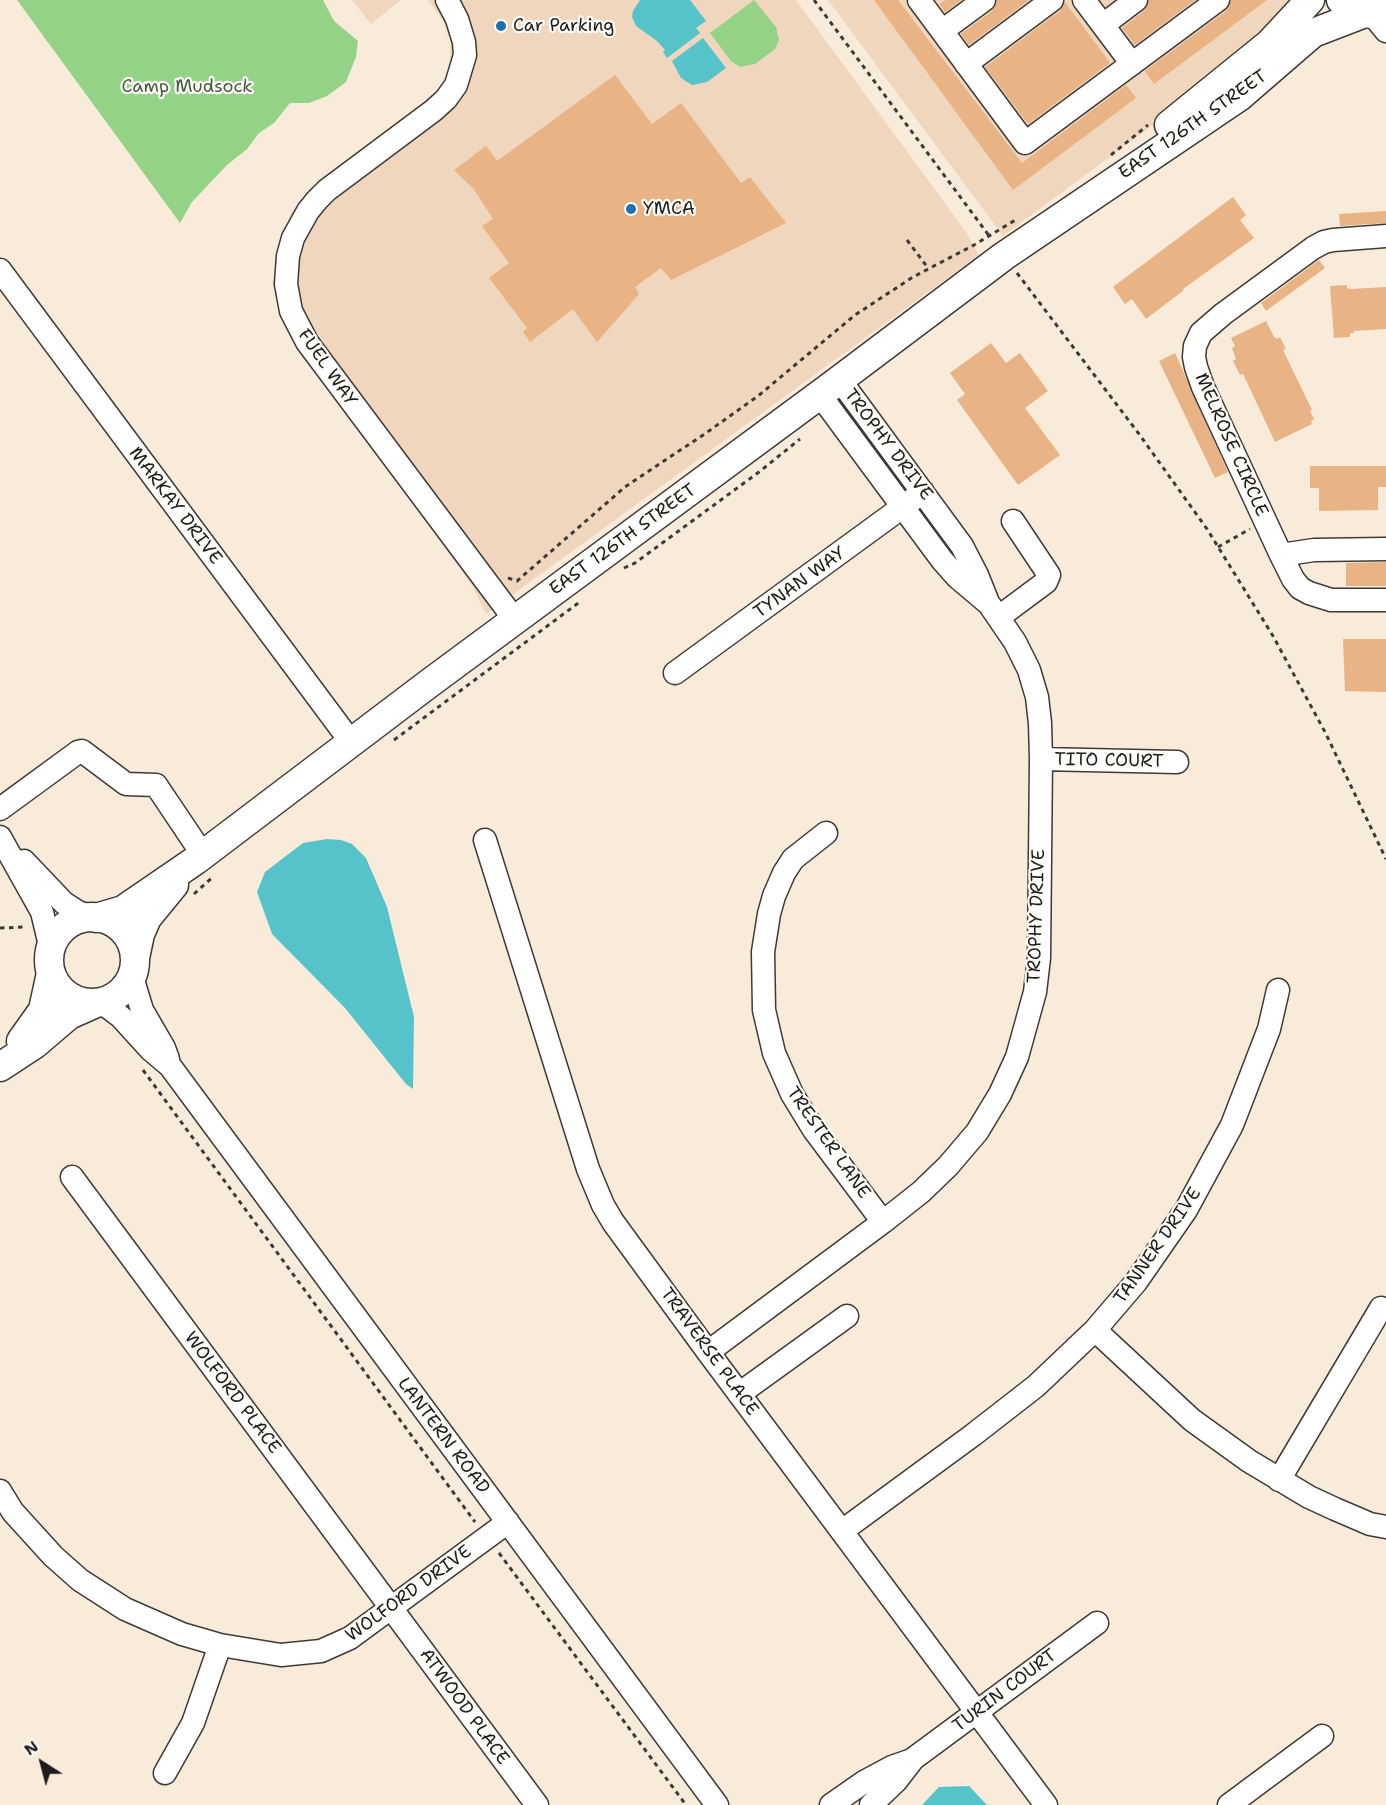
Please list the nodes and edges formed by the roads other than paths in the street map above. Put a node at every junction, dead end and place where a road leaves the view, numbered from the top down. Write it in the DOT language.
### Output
graph roads {
  1 [pos="447,0"];
  2 [pos="919,0"];
  3 [pos="984,0"];
  4 [pos="1052,0"];
  5 [pos="1084,0"];
  6 [pos="1136,0"];
  7 [pos="1218,0"];
  8 [pos="1310,0"];
  9 [pos="1370,14"];
  10 [pos="1102,25"];
  11 [pos="942,32"];
  12 [pos="966,64"];
  13 [pos="1132,64"];
  14 [pos="1052,222"];
  15 [pos="1386,236"];
  16 [pos="0,270"];
  17 [pos="830,388"];
  18 [pos="923,492"];
  19 [pos="903,507"];
  20 [pos="1013,521"];
  21 [pos="1386,549"];
  22 [pos="1281,555"];
  23 [pos="1386,600"];
  24 [pos="994,610"];
  25 [pos="515,621"];
  26 [pos="675,673"];
  27 [pos="351,742"];
  28 [pos="1041,759"];
  29 [pos="1177,762"];
  30 [pos="0,809"];
  31 [pos="826,833"];
  32 [pos="0,836"];
  33 [pos="485,840"];
  34 [pos="207,862"];
  35 [pos="93,918"];
  36 [pos="50,964"];
  37 [pos="134,967"];
  38 [pos="1278,990"];
  39 [pos="98,1003"];
  40 [pos="171,1066"];
  41 [pos="0,1067"];
  42 [pos="72,1177"];
  43 [pos="883,1222"];
  44 [pos="1381,1308"];
  45 [pos="847,1316"];
  46 [pos="1095,1330"];
  47 [pos="708,1352"];
  48 [pos="739,1394"];
  49 [pos="1279,1479"];
  50 [pos="0,1491"];
  51 [pos="7,1516"];
  52 [pos="508,1522"];
  53 [pos="1386,1527"];
  54 [pos="842,1531"];
  55 [pos="392,1609"];
  56 [pos="1097,1623"];
  57 [pos="220,1645"];
  58 [pos="976,1712"];
  59 [pos="1322,1736"];
  60 [pos="913,1759"];
  61 [pos="165,1773"];
  62 [pos="537,1805"];
  63 [pos="717,1805"];
  64 [pos="831,1805"];
  65 [pos="871,1805"];
  66 [pos="1046,1805"];
  67 [pos="1229,1805"];
  1 -- 25 [label="street, FUEL WAY"];
  2 -- 11 [label="street"];
  3 -- 11 [label="street"];
  4 -- 12 [label="street"];
  5 -- 10 [label="street"];
  6 -- 10 [label="street"];
  7 -- 13 [label="street"];
  8 -- 14 [label="main road, EAST 126TH STREET"];
  9 -- 14 [label="main road, EAST 126TH STREET"];
  10 -- 13 [label="street"];
  11 -- 12 [label="street"];
  12 -- 13 [label="street"];
  14 -- 17 [label="main road, EAST 126TH STREET"];
  15 -- 22 [label="street, MELROSE CIRCLE"];
  16 -- 27 [label="street, MARKAY DRIVE"];
  17 -- 18 [label="street, TROPHY DRIVE"];
  17 -- 19 [label="street, TROPHY DRIVE"];
  17 -- 25 [label="main road, EAST 126TH STREET"];
  18 -- 19 [label="street, TYNAN WAY"];
  18 -- 24 [label="street, TROPHY DRIVE"];
  19 -- 24 [label="street, TROPHY DRIVE"];
  19 -- 26 [label="street, TYNAN WAY"];
  20 -- 24 [label="street"];
  21 -- 22 [label="street"];
  22 -- 23 [label="street, MELROSE CIRCLE"];
  24 -- 28 [label="street, TROPHY DRIVE"];
  25 -- 27 [label="main road, EAST 126TH STREET"];
  27 -- 34 [label="main road, EAST 126TH STREET"];
  28 -- 29 [label="street, TITO COURT"];
  28 -- 43 [label="street, TROPHY DRIVE"];
  30 -- 34 [label="street"];
  31 -- 43 [label="street, TRESTER LANE"];
  32 -- 35 [label="street"];
  32 -- 36 [label="street"];
  33 -- 47 [label="street, TRAVERSE PLACE"];
  34 -- 35 [label="main road, EAST 126TH STREET"];
  34 -- 37 [label="main road, EAST 126TH STREET"];
  35 -- 36 [label="main road"];
  35 -- 37 [label="main road"];
  36 -- 39 [label="main road"];
  36 -- 41 [label="main road"];
  37 -- 39 [label="main road"];
  37 -- 40 [label="street, LANTERN ROAD"];
  38 -- 46 [label="street, TANNER DRIVE"];
  39 -- 40 [label="street, LANTERN ROAD"];
  39 -- 41 [label="main road"];
  40 -- 52 [label="street, LANTERN ROAD"];
  42 -- 55 [label="street, WOLFORD PLACE"];
  43 -- 47 [label="street, TROPHY DRIVE"];
  44 -- 49 [label="street"];
  45 -- 48 [label="street"];
  46 -- 49 [label="street"];
  46 -- 54 [label="street, TANNER DRIVE"];
  47 -- 48 [label="street, TRAVERSE PLACE"];
  48 -- 54 [label="street, TRAVERSE PLACE"];
  49 -- 53 [label="street"];
  50 -- 51 [label="street, WOLFORD DRIVE"];
  51 -- 57 [label="street, WOLFORD DRIVE"];
  52 -- 55 [label="street, WOLFORD DRIVE"];
  52 -- 63 [label="street, LANTERN ROAD"];
  54 -- 58 [label="street, TRAVERSE PLACE"];
  55 -- 57 [label="street, WOLFORD DRIVE"];
  55 -- 62 [label="street, ATWOOD PLACE"];
  56 -- 58 [label="street, TURIN COURT"];
  57 -- 61 [label="street"];
  58 -- 60 [label="street, TURIN COURT"];
  58 -- 66 [label="street, TRAVERSE PLACE"];
  59 -- 67 [label="street"];
  60 -- 64 [label="street, TURIN COURT"];
  60 -- 65 [label="street, TURIN COURT"];
}
